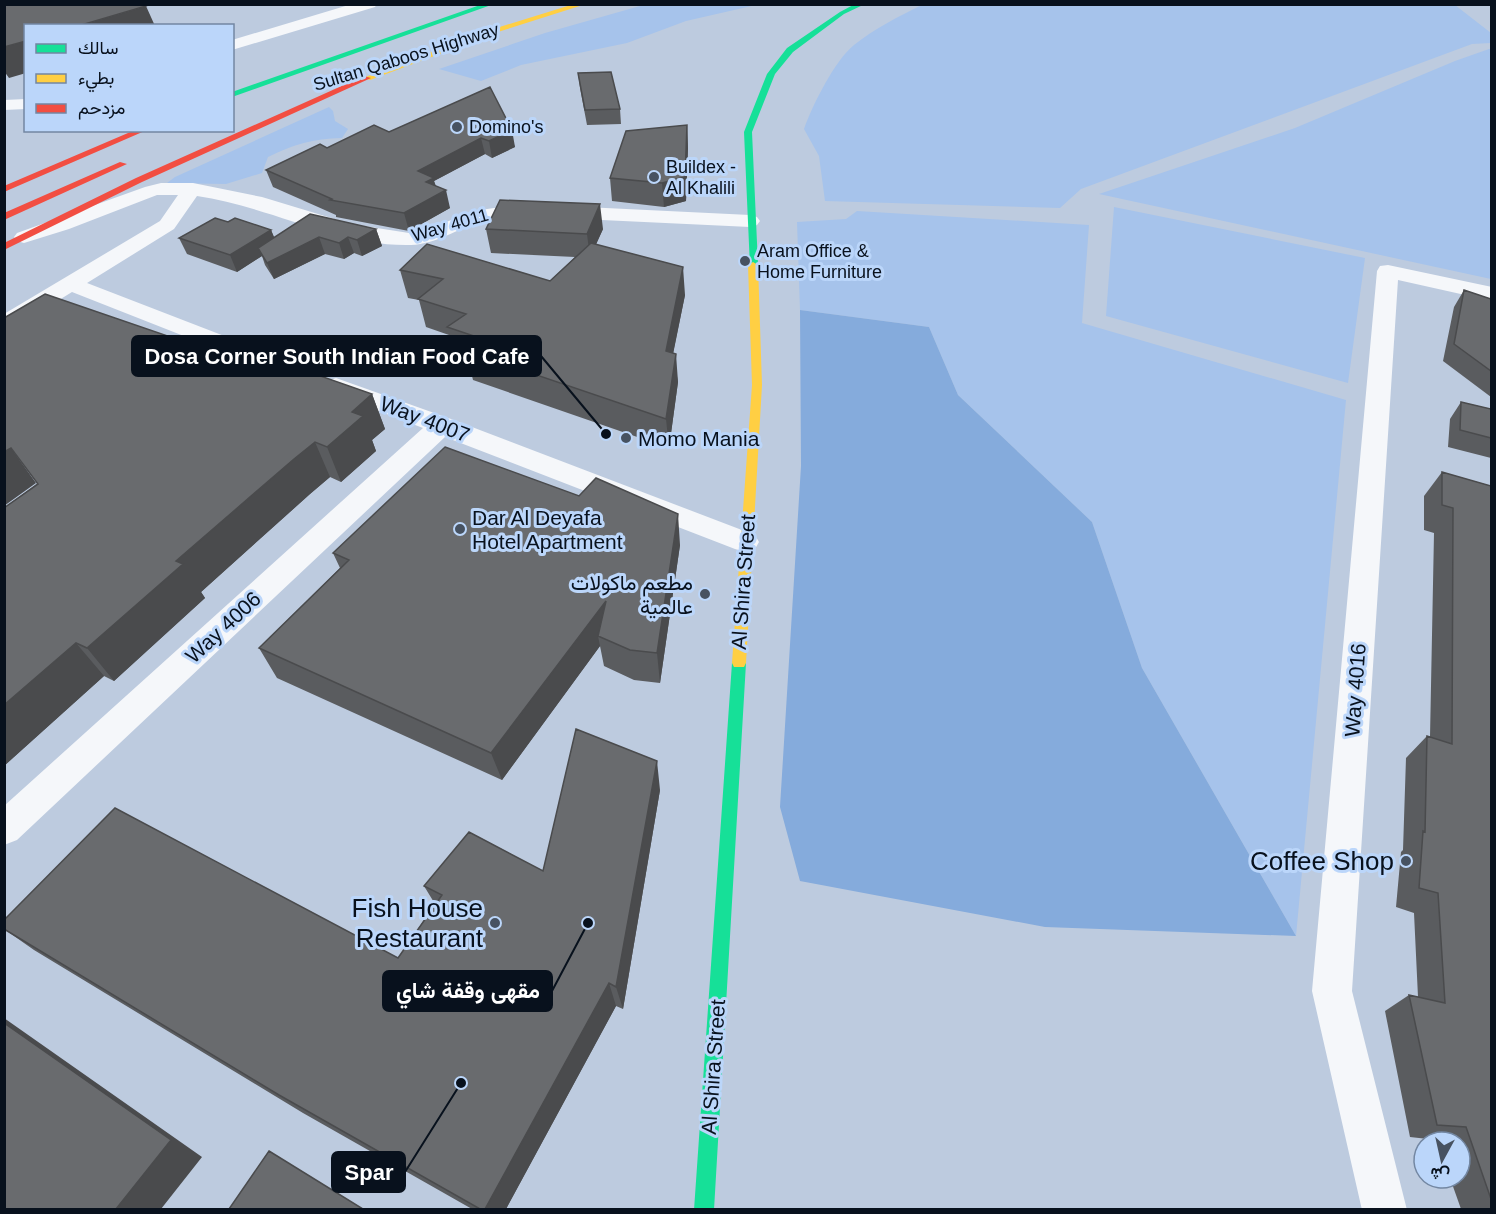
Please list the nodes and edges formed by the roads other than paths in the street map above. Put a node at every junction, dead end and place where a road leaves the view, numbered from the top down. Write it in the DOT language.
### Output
graph roads {
  1 [pos="370,4"];
  2 [pos="583,4"];
  3 [pos="862,4"];
  4 [pos="488,5"];
  5 [pos="499,29"];
  6 [pos="234,44"];
  7 [pos="234,82"];
  8 [pos="321,83"];
  9 [pos="234,93"];
  10 [pos="24,104"];
  11 [pos="4,105"];
  12 [pos="103,132"];
  13 [pos="138,132"];
  14 [pos="88,138"];
  15 [pos="136,159"];
  16 [pos="4,189"];
  17 [pos="192,190"];
  18 [pos="4,217"];
  19 [pos="750,221"];
  20 [pos="24,237"];
  21 [pos="4,247"];
  22 [pos="70,284"];
  23 [pos="1491,294"];
  24 [pos="4,324"];
  25 [pos="442,425"];
  26 [pos="746,542"];
  27 [pos="4,829"];
  28 [pos="704,1209"];
  29 [pos="1385,1209"];
  1 -- 6 [label="street"];
  2 -- 5 [label="main road, Sultan Qaboos Highway"];
  3 -- 19 [label="main road, Al Shira Street"];
  4 -- 7 [label="main road"];
  4 -- 9 [label="main road, Sultan Qaboos Highway"];
  5 -- 8 [label="main road, Sultan Qaboos Highway"];
  5 -- 20 [label="main road"];
  10 -- 11 [label="street"];
  12 -- 14 [label="main road"];
  13 -- 16 [label="main road"];
  15 -- 18 [label="main road"];
  17 -- 19 [label="street, Way 4011"];
  17 -- 20 [label="street, Way 4011"];
  17 -- 22 [label="street"];
  19 -- 26 [label="main road, Al Shira Street"];
  20 -- 21 [label="main road"];
  22 -- 24 [label="street"];
  22 -- 25 [label="street, Way 4007"];
  23 -- 29 [label="street, Way 4016"];
  25 -- 26 [label="street, Way 4007"];
  25 -- 27 [label="street, Way 4006"];
  26 -- 28 [label="main road, Al Shira Street"];
}
